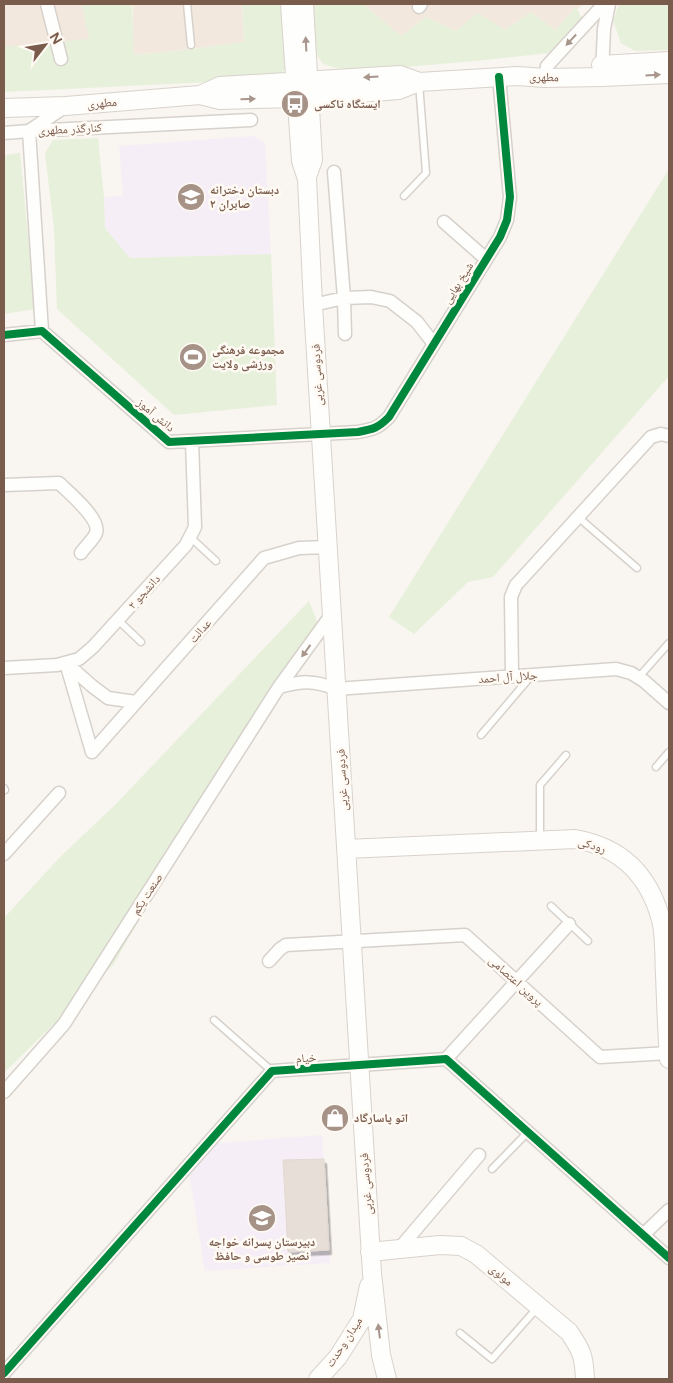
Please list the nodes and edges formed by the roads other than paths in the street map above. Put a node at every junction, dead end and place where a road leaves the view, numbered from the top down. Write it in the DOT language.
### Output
graph roads {
  1 [pos="47,4"];
  2 [pos="187,4"];
  3 [pos="290,4"];
  4 [pos="304,4"];
  5 [pos="609,4"];
  6 [pos="597,6"];
  7 [pos="191,45"];
  8 [pos="61,59"];
  9 [pos="669,60"];
  10 [pos="602,71"];
  11 [pos="546,72"];
  12 [pos="669,74"];
  13 [pos="499,77"];
  14 [pos="419,82"];
  15 [pos="302,89"];
  16 [pos="66,106"];
  17 [pos="4,108"];
  18 [pos="251,120"];
  19 [pos="29,131"];
  20 [pos="4,133"];
  21 [pos="334,172"];
  22 [pos="404,196"];
  23 [pos="444,222"];
  24 [pos="486,259"];
  25 [pos="344,298"];
  26 [pos="313,305"];
  27 [pos="42,331"];
  28 [pos="345,334"];
  29 [pos="4,335"];
  30 [pos="434,344"];
  31 [pos="321,434"];
  32 [pos="667,434"];
  33 [pos="192,441"];
  34 [pos="4,485"];
  35 [pos="578,517"];
  36 [pos="190,537"];
  37 [pos="328,547"];
  38 [pos="81,553"];
  39 [pos="216,561"];
  40 [pos="637,568"];
  41 [pos="332,614"];
  42 [pos="118,620"];
  43 [pos="142,642"];
  44 [pos="669,643"];
  45 [pos="66,662"];
  46 [pos="4,668"];
  47 [pos="532,675"];
  48 [pos="512,676"];
  49 [pos="638,678"];
  50 [pos="279,687"];
  51 [pos="336,689"];
  52 [pos="136,702"];
  53 [pos="669,703"];
  54 [pos="481,735"];
  55 [pos="669,752"];
  56 [pos="566,755"];
  57 [pos="656,767"];
  58 [pos="59,793"];
  59 [pos="540,840"];
  60 [pos="346,849"];
  61 [pos="4,854"];
  62 [pos="551,906"];
  63 [pos="569,924"];
  64 [pos="352,941"];
  65 [pos="588,941"];
  66 [pos="269,961"];
  67 [pos="516,981"];
  68 [pos="214,1020"];
  69 [pos="669,1053"];
  70 [pos="446,1059"];
  71 [pos="669,1059"];
  72 [pos="359,1066"];
  73 [pos="272,1071"];
  74 [pos="4,1092"];
  75 [pos="528,1132"];
  76 [pos="479,1155"];
  77 [pos="492,1169"];
  78 [pos="669,1210"];
  79 [pos="643,1234"];
  80 [pos="399,1249"];
  81 [pos="370,1252"];
  82 [pos="669,1258"];
  83 [pos="372,1274"];
  84 [pos="539,1306"];
  85 [pos="460,1333"];
  86 [pos="4,1373"];
  87 [pos="318,1379"];
  88 [pos="387,1379"];
  89 [pos="585,1379"];
  1 -- 8 [label="street"];
  2 -- 7 [label="lane"];
  3 -- 15 [label="main road, فردوسی غربی"];
  15 -- 4 [label="main road, فردوسی غربی, one-way"];
  5 -- 10 [label="street"];
  6 -- 11 [label="street, one-way"];
  9 -- 10 [label="main road"];
  10 -- 11 [label="main road, مطهری"];
  10 -- 12 [label="main road, مطهری, one-way"];
  11 -- 13 [label="main road, مطهری"];
  13 -- 14 [label="main road, مطهری"];
  13 -- 24 [label="street, شیخ بهایی"];
  14 -- 15 [label="main road, مطهری"];
  14 -- 22 [label="lane"];
  15 -- 16 [label="main road, مطهری"];
  15 -- 26 [label="main road, فردوسی غربی"];
  16 -- 17 [label="main road, مطهری"];
  16 -- 19 [label="street"];
  18 -- 19 [label="street, کنارگذر مطهری"];
  19 -- 20 [label="street"];
  19 -- 27 [label="street, کنارگذر مطهری"];
  21 -- 25 [label="street"];
  23 -- 24 [label="street"];
  24 -- 30 [label="street, شیخ بهایی"];
  25 -- 26 [label="street"];
  25 -- 28 [label="street"];
  25 -- 30 [label="street"];
  26 -- 31 [label="main road, فردوسی غربی"];
  27 -- 29 [label="street"];
  27 -- 33 [label="street, دانش آموز"];
  30 -- 31 [label="street, شیخ بهایی"];
  31 -- 33 [label="street, دانش آموز"];
  31 -- 37 [label="main road, فردوسی غربی"];
  32 -- 35 [label="street"];
  33 -- 36 [label="street, دانشجو ۲"];
  34 -- 38 [label="street"];
  35 -- 40 [label="lane"];
  35 -- 48 [label="street"];
  36 -- 39 [label="lane"];
  36 -- 42 [label="street, دانشجو ۲"];
  37 -- 41 [label="main road, فردوسی غربی"];
  37 -- 52 [label="street, عدالت"];
  41 -- 50 [label="street, صنعت یکم, one-way"];
  41 -- 51 [label="main road, فردوسی غربی"];
  42 -- 43 [label="lane"];
  42 -- 45 [label="street, دانشجو ۲"];
  44 -- 49 [label="lane"];
  45 -- 46 [label="street, دانشجو ۲"];
  45 -- 52 [label="street"];
  45 -- 52 [label="street, عدالت"];
  47 -- 48 [label="street, جلال آل احمد"];
  47 -- 49 [label="street, جلال آل احمد"];
  47 -- 54 [label="lane"];
  48 -- 51 [label="street, جلال آل احمد"];
  49 -- 53 [label="street, جلال آل احمد"];
  50 -- 51 [label="street"];
  50 -- 74 [label="street, صنعت یکم"];
  51 -- 60 [label="main road, فردوسی غربی"];
  55 -- 57 [label="lane"];
  56 -- 59 [label="lane"];
  58 -- 61 [label="street"];
  59 -- 60 [label="main road, رودکی"];
  59 -- 69 [label="main road, رودکی"];
  60 -- 64 [label="main road, فردوسی غربی"];
  62 -- 63 [label="lane"];
  63 -- 65 [label="lane"];
  63 -- 67 [label="street"];
  64 -- 66 [label="street, پروین اعتصامی"];
  64 -- 67 [label="street, پروین اعتصامی"];
  64 -- 72 [label="main road, فردوسی غربی"];
  67 -- 69 [label="street, پروین اعتصامی"];
  67 -- 70 [label="street"];
  68 -- 73 [label="lane"];
  69 -- 71 [label="main road, رودکی"];
  70 -- 72 [label="street, خیام"];
  70 -- 75 [label="street"];
  72 -- 73 [label="street, خیام"];
  72 -- 81 [label="main road, فردوسی غربی"];
  73 -- 86 [label="street"];
  75 -- 77 [label="lane"];
  75 -- 79 [label="street"];
  76 -- 80 [label="street"];
  78 -- 79 [label="street"];
  79 -- 82 [label="street"];
  80 -- 81 [label="main road, مولوی"];
  80 -- 84 [label="main road, مولوی"];
  81 -- 83 [label="main road, فردوسی غربی"];
  83 -- 87 [label="main road, میدان وحدت"];
  88 -- 83 [label="main road, فردوسی غربی, one-way"];
  84 -- 85 [label="lane"];
  84 -- 89 [label="main road, مولوی"];
}
